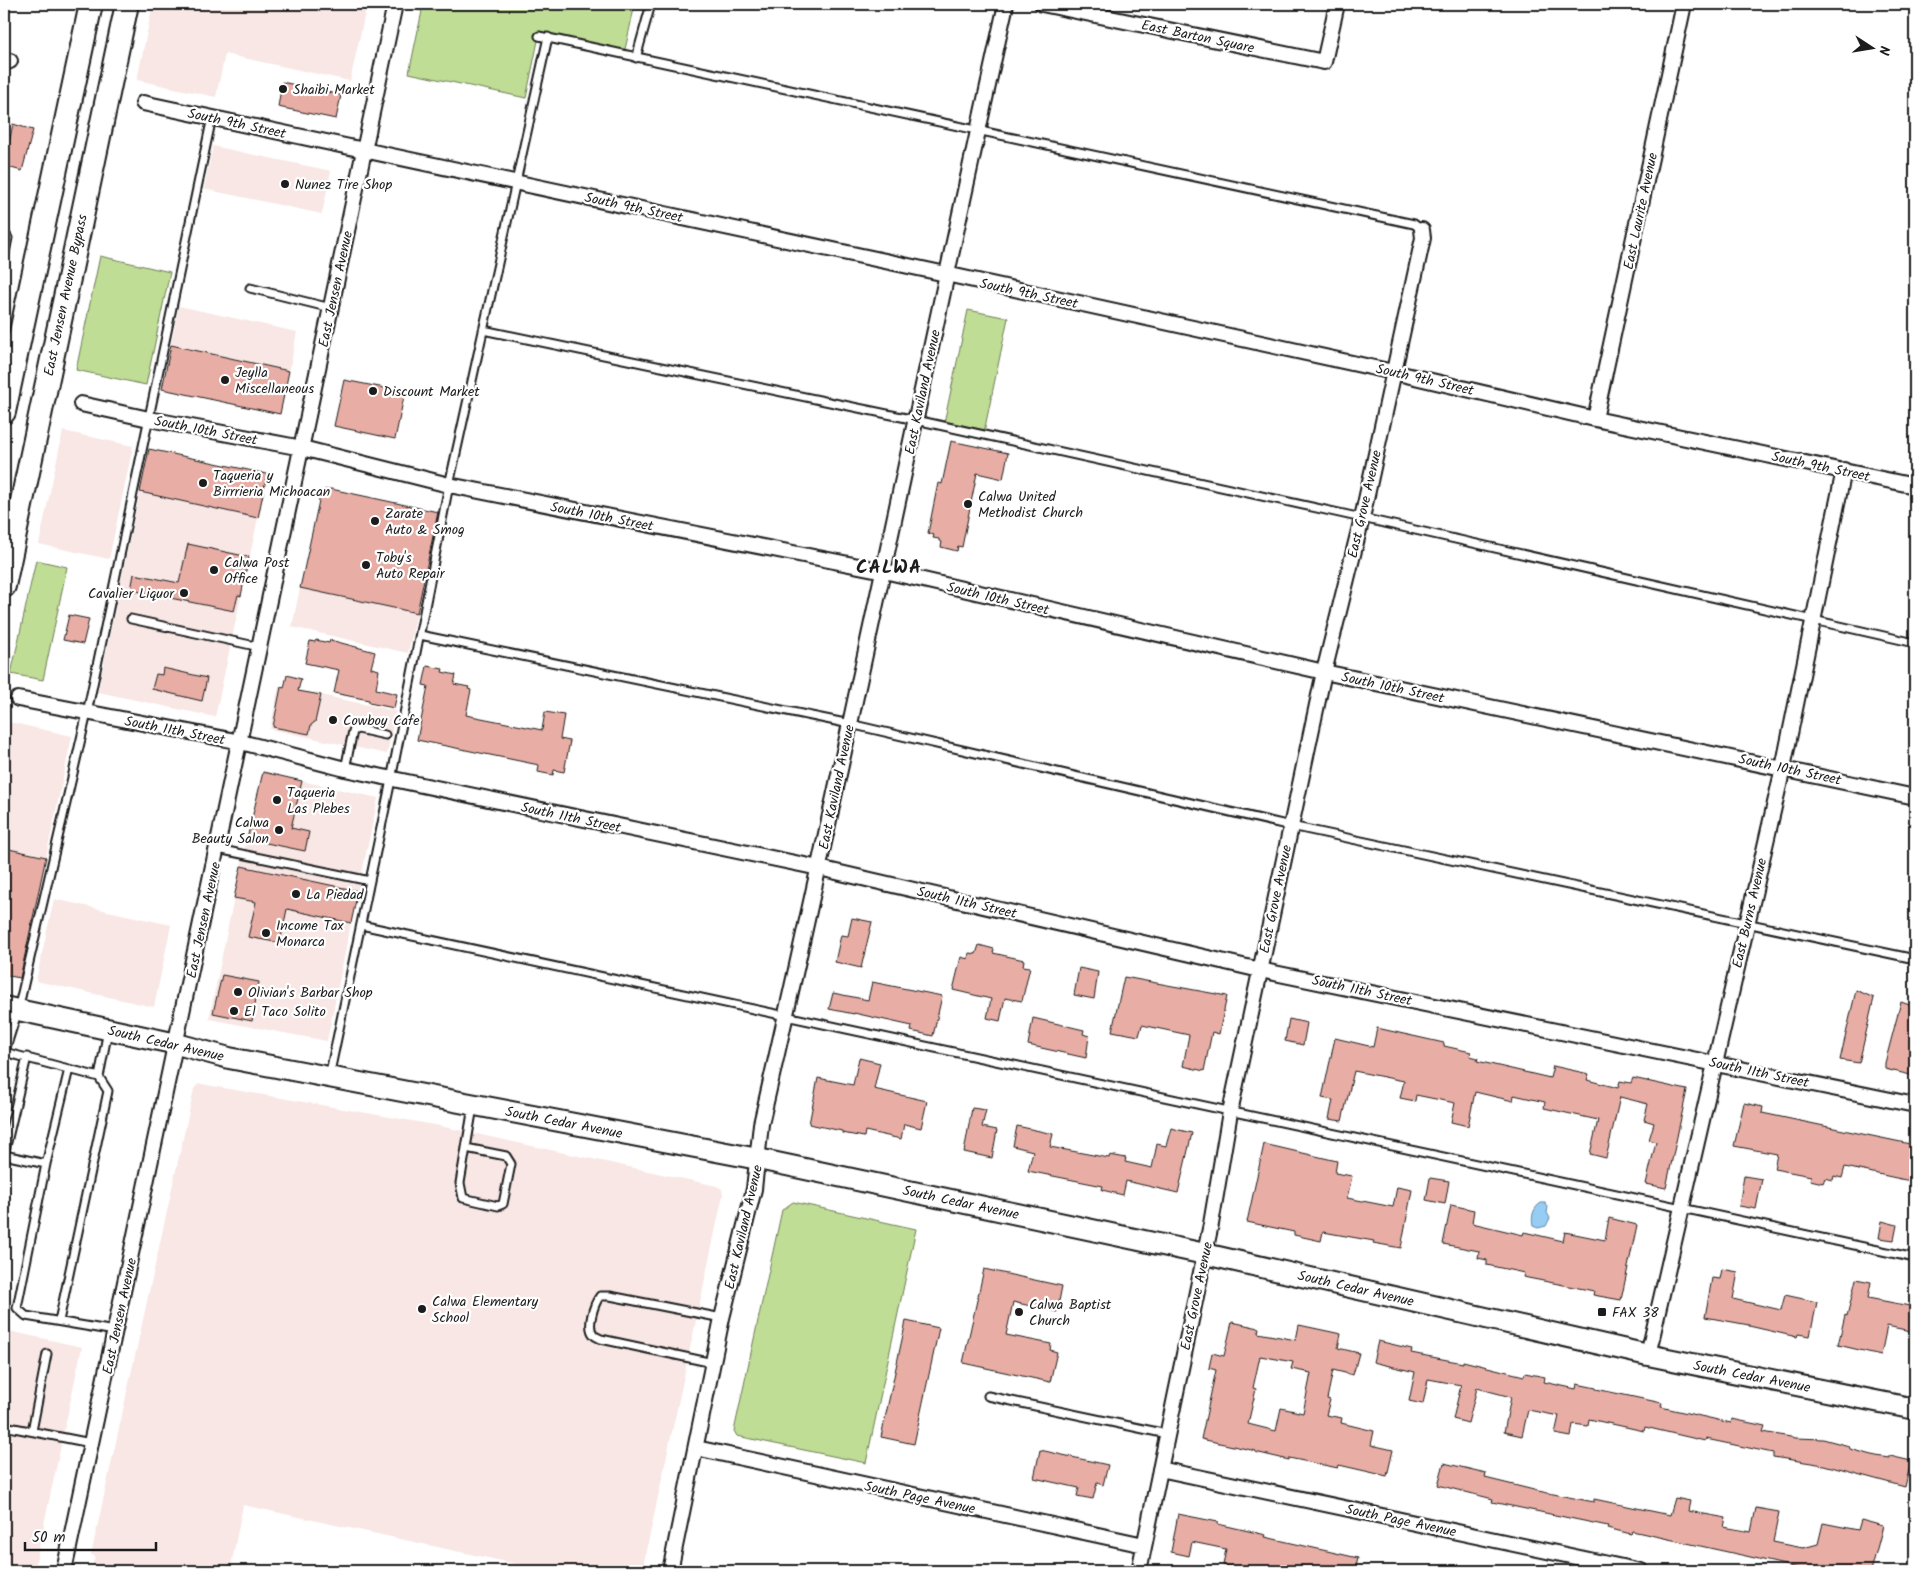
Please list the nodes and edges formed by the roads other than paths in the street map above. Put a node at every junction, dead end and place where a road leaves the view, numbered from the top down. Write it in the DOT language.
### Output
graph roads {
  1 [pos="91,4"];
  2 [pos="127,4"];
  3 [pos="395,4"];
  4 [pos="651,4"];
  5 [pos="1006,4"];
  6 [pos="1042,4"];
  7 [pos="1337,4"];
  8 [pos="1684,4"];
  9 [pos="539,36"];
  10 [pos="548,37"];
  11 [pos="636,58"];
  12 [pos="143,103"];
  13 [pos="212,117"];
  14 [pos="978,131"];
  15 [pos="366,150"];
  16 [pos="516,182"];
  17 [pos="1422,230"];
  18 [pos="4,232"];
  19 [pos="4,258"];
  20 [pos="946,274"];
  21 [pos="250,288"];
  22 [pos="331,308"];
  23 [pos="483,330"];
  24 [pos="1393,372"];
  25 [pos="81,404"];
  26 [pos="4,412"];
  27 [pos="149,419"];
  28 [pos="1595,419"];
  29 [pos="916,420"];
  30 [pos="302,448"];
  31 [pos="1844,470"];
  32 [pos="449,485"];
  33 [pos="1915,486"];
  34 [pos="1362,518"];
  35 [pos="884,572"];
  36 [pos="4,586"];
  37 [pos="132,619"];
  38 [pos="1814,621"];
  39 [pos="420,635"];
  40 [pos="1915,643"];
  41 [pos="260,647"];
  42 [pos="1324,672"];
  43 [pos="18,699"];
  44 [pos="86,712"];
  45 [pos="850,724"];
  46 [pos="385,735"];
  47 [pos="240,742"];
  48 [pos="1783,768"];
  49 [pos="345,769"];
  50 [pos="392,780"];
  51 [pos="1915,797"];
  52 [pos="1291,826"];
  53 [pos="218,849"];
  54 [pos="819,868"];
  55 [pos="370,880"];
  56 [pos="1747,924"];
  57 [pos="361,925"];
  58 [pos="1915,959"];
  59 [pos="1260,970"];
  60 [pos="11,1009"];
  61 [pos="786,1016"];
  62 [pos="108,1030"];
  63 [pos="177,1044"];
  64 [pos="4,1051"];
  65 [pos="27,1057"];
  66 [pos="1715,1062"];
  67 [pos="69,1069"];
  68 [pos="329,1077"];
  69 [pos="99,1078"];
  70 [pos="474,1105"];
  71 [pos="1915,1105"];
  72 [pos="1230,1112"];
  73 [pos="466,1148"];
  74 [pos="4,1155"];
  75 [pos="758,1159"];
  76 [pos="46,1164"];
  77 [pos="1682,1208"];
  78 [pos="1205,1254"];
  79 [pos="1915,1258"];
  80 [pos="722,1318"];
  81 [pos="59,1321"];
  82 [pos="115,1331"];
  83 [pos="47,1354"];
  84 [pos="1648,1355"];
  85 [pos="713,1363"];
  86 [pos="988,1396"];
  87 [pos="1915,1409"];
  88 [pos="4,1426"];
  89 [pos="32,1431"];
  90 [pos="1167,1434"];
  91 [pos="92,1443"];
  92 [pos="696,1448"];
  93 [pos="1160,1469"];
  94 [pos="1144,1546"];
  95 [pos="64,1571"];
  96 [pos="670,1571"];
  97 [pos="1139,1571"];
  98 [pos="1641,1571"];
  1 -- 26 [label="main road"];
  2 -- 36 [label="main road, East Jensen Avenue Bypass"];
  3 -- 15 [label="street, East Jensen Avenue"];
  4 -- 11 [label="lane"];
  5 -- 14 [label="street, East Kaviland Avenue"];
  6 -- 7 [label="street, East Barton Square"];
  8 -- 28 [label="street, East Laurite Avenue"];
  9 -- 10 [label="lane"];
  10 -- 11 [label="lane"];
  10 -- 16 [label="lane"];
  11 -- 14 [label="lane"];
  12 -- 13 [label="street, South 9th Street"];
  13 -- 15 [label="street, South 9th Street"];
  13 -- 27 [label="lane"];
  14 -- 17 [label="lane"];
  14 -- 20 [label="street, East Kaviland Avenue"];
  15 -- 16 [label="street, South 9th Street"];
  15 -- 22 [label="street, East Jensen Avenue"];
  16 -- 20 [label="street, South 9th Street"];
  16 -- 23 [label="lane"];
  17 -- 24 [label="street, East Grove Avenue"];
  18 -- 19 [label="lane"];
  20 -- 24 [label="street, South 9th Street"];
  20 -- 29 [label="street, East Kaviland Avenue"];
  21 -- 22 [label="lane"];
  22 -- 30 [label="street, East Jensen Avenue"];
  23 -- 29 [label="lane"];
  23 -- 32 [label="lane"];
  24 -- 28 [label="street, South 9th Street"];
  24 -- 34 [label="street, East Grove Avenue"];
  25 -- 27 [label="street, South 10th Street"];
  27 -- 30 [label="street, South 10th Street"];
  27 -- 44 [label="lane"];
  28 -- 31 [label="street, South 9th Street"];
  29 -- 34 [label="lane"];
  29 -- 35 [label="street, East Kaviland Avenue"];
  30 -- 32 [label="street, South 10th Street"];
  30 -- 41 [label="street, East Jensen Avenue"];
  31 -- 33 [label="street, South 9th Street"];
  31 -- 38 [label="street, East Burns Avenue"];
  32 -- 35 [label="street, South 10th Street"];
  32 -- 39 [label="lane"];
  34 -- 38 [label="lane"];
  34 -- 42 [label="street, East Grove Avenue"];
  35 -- 42 [label="street, South 10th Street"];
  35 -- 45 [label="street, East Kaviland Avenue"];
  37 -- 41 [label="lane"];
  38 -- 40 [label="lane"];
  38 -- 48 [label="street, East Burns Avenue"];
  39 -- 45 [label="lane"];
  39 -- 50 [label="lane"];
  41 -- 47 [label="street, East Jensen Avenue"];
  42 -- 48 [label="street, South 10th Street"];
  42 -- 52 [label="street, East Grove Avenue"];
  43 -- 44 [label="street, South 11th Street"];
  44 -- 47 [label="street, South 11th Street"];
  44 -- 60 [label="lane"];
  45 -- 52 [label="lane"];
  45 -- 54 [label="street, East Kaviland Avenue"];
  46 -- 49 [label="lane"];
  47 -- 49 [label="street, South 11th Street"];
  47 -- 53 [label="street, East Jensen Avenue"];
  48 -- 51 [label="street, South 10th Street"];
  48 -- 56 [label="street, East Burns Avenue"];
  49 -- 50 [label="street, South 11th Street"];
  50 -- 54 [label="street, South 11th Street"];
  50 -- 55 [label="lane"];
  52 -- 56 [label="lane"];
  52 -- 59 [label="street, East Grove Avenue"];
  53 -- 55 [label="lane"];
  53 -- 63 [label="street, East Jensen Avenue"];
  54 -- 59 [label="street, South 11th Street"];
  54 -- 61 [label="street, East Kaviland Avenue"];
  55 -- 57 [label="lane"];
  56 -- 58 [label="lane"];
  56 -- 66 [label="street, East Burns Avenue"];
  57 -- 61 [label="lane"];
  57 -- 68 [label="lane"];
  59 -- 66 [label="street, South 11th Street"];
  59 -- 72 [label="street, East Grove Avenue"];
  60 -- 62 [label="main road, South Cedar Avenue"];
  60 -- 64 [label="lane"];
  61 -- 72 [label="lane"];
  61 -- 75 [label="street, East Kaviland Avenue"];
  62 -- 63 [label="main road, South Cedar Avenue"];
  62 -- 69 [label="lane"];
  63 -- 68 [label="main road, South Cedar Avenue"];
  63 -- 82 [label="street, East Jensen Avenue"];
  64 -- 65 [label="lane"];
  65 -- 67 [label="lane"];
  65 -- 74 [label="lane"];
  66 -- 71 [label="street, South 11th Street"];
  66 -- 77 [label="street, East Burns Avenue"];
  67 -- 69 [label="lane"];
  67 -- 76 [label="lane"];
  68 -- 70 [label="main road, South Cedar Avenue"];
  69 -- 81 [label="lane"];
  70 -- 73 [label="lane"];
  70 -- 75 [label="main road, South Cedar Avenue"];
  72 -- 77 [label="lane"];
  72 -- 78 [label="street, East Grove Avenue"];
  73 -- 73 [label="lane"];
  74 -- 76 [label="lane"];
  75 -- 78 [label="main road, South Cedar Avenue"];
  75 -- 80 [label="street, East Kaviland Avenue"];
  76 -- 81 [label="lane"];
  77 -- 79 [label="lane"];
  77 -- 84 [label="street, East Burns Avenue"];
  78 -- 84 [label="main road, South Cedar Avenue"];
  78 -- 90 [label="street, East Grove Avenue"];
  80 -- 85 [label="street, East Kaviland Avenue"];
  80 -- 85 [label="lane"];
  81 -- 82 [label="lane"];
  82 -- 91 [label="street, East Jensen Avenue"];
  83 -- 89 [label="lane"];
  84 -- 87 [label="main road, South Cedar Avenue"];
  85 -- 92 [label="street, East Kaviland Avenue"];
  86 -- 90 [label="lane"];
  88 -- 89 [label="lane"];
  89 -- 91 [label="lane"];
  90 -- 93 [label="street, East Grove Avenue"];
  91 -- 95 [label="street, East Jensen Avenue"];
  92 -- 94 [label="street, South Page Avenue"];
  92 -- 96 [label="street, East Kaviland Avenue"];
  93 -- 94 [label="street, East Grove Avenue"];
  93 -- 98 [label="street, South Page Avenue"];
  94 -- 97 [label="street, East Grove Avenue"];
}
